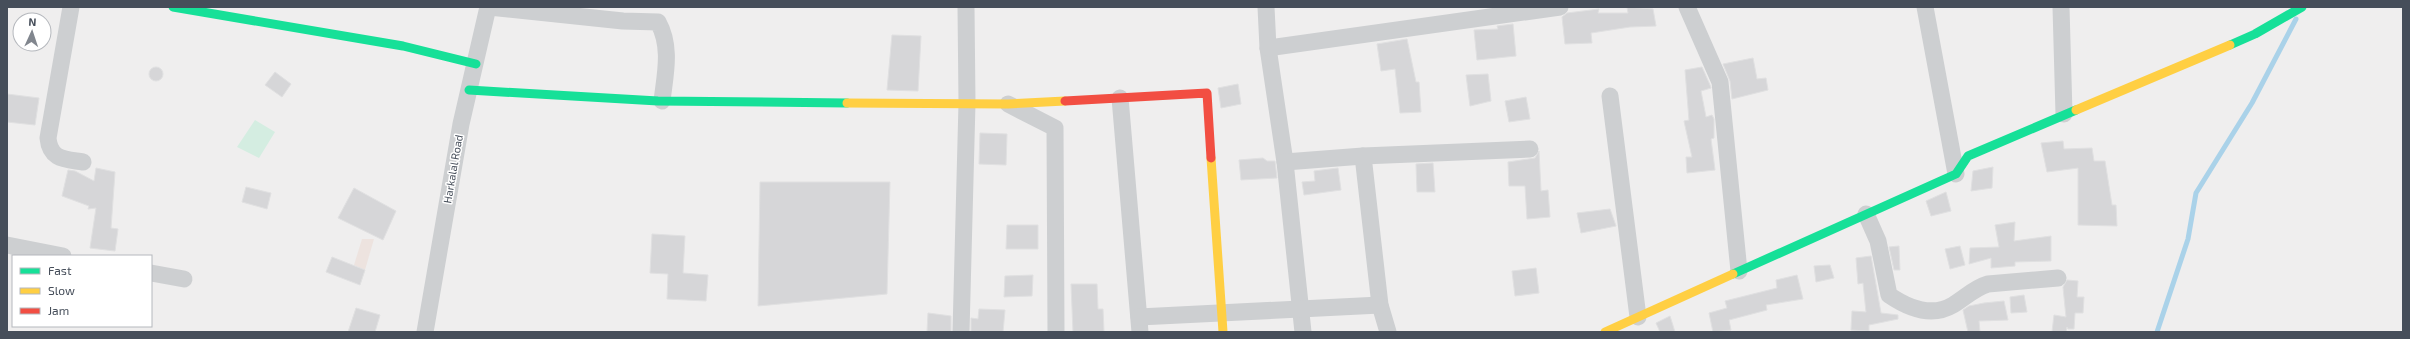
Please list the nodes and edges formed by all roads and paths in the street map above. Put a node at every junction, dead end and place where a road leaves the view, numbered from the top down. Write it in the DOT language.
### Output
graph roads {
  1 [pos="71,7"];
  2 [pos="173,7"];
  3 [pos="489,7"];
  4 [pos="966,7"];
  5 [pos="1266,7"];
  6 [pos="1560,7"];
  7 [pos="1688,7"];
  8 [pos="1924,7"];
  9 [pos="2061,7"];
  10 [pos="2302,7"];
  11 [pos="1268,48"];
  12 [pos="476,64"];
  13 [pos="469,90"];
  14 [pos="1610,96"];
  15 [pos="1120,98"];
  16 [pos="662,101"];
  17 [pos="968,103"];
  18 [pos="1008,104"];
  19 [pos="2064,114"];
  20 [pos="1530,149"];
  21 [pos="1363,156"];
  22 [pos="83,162"];
  23 [pos="1285,162"];
  24 [pos="1956,174"];
  25 [pos="1866,214"];
  26 [pos="7,245"];
  27 [pos="58,255"];
  28 [pos="1739,271"];
  29 [pos="152,273"];
  30 [pos="2058,278"];
  31 [pos="184,279"];
  32 [pos="1380,305"];
  33 [pos="1300,308"];
  34 [pos="1222,313"];
  35 [pos="1638,317"];
  36 [pos="1139,324"];
  37 [pos="425,332"];
  38 [pos="961,332"];
  39 [pos="1056,332"];
  40 [pos="1223,332"];
  41 [pos="1303,332"];
  42 [pos="1388,332"];
  43 [pos="1605,332"];
  1 -- 22 [label="street"];
  2 -- 12 [label="street"];
  3 -- 12 [label="street, Harkalal Road"];
  3 -- 16 [label="street"];
  4 -- 17 [label="street"];
  5 -- 11 [label="street"];
  6 -- 11 [label="street"];
  7 -- 28 [label="street"];
  8 -- 24 [label="street"];
  9 -- 19 [label="street"];
  10 -- 19 [label="street"];
  11 -- 23 [label="street"];
  12 -- 13 [label="street, Harkalal Road"];
  13 -- 16 [label="street"];
  13 -- 37 [label="street, Harkalal Road"];
  14 -- 35 [label="street"];
  15 -- 18 [label="street"];
  15 -- 34 [label="street"];
  15 -- 36 [label="street"];
  16 -- 17 [label="street"];
  17 -- 18 [label="street"];
  17 -- 38 [label="street"];
  18 -- 39 [label="street"];
  19 -- 24 [label="street"];
  20 -- 21 [label="street"];
  21 -- 23 [label="street"];
  21 -- 32 [label="street"];
  23 -- 33 [label="street"];
  24 -- 25 [label="street"];
  25 -- 28 [label="street"];
  25 -- 30 [label="street"];
  26 -- 27 [label="street"];
  28 -- 35 [label="street"];
  29 -- 31 [label="street"];
  32 -- 33 [label="street"];
  32 -- 42 [label="street"];
  33 -- 34 [label="street"];
  33 -- 41 [label="street"];
  34 -- 36 [label="street"];
  34 -- 40 [label="street"];
  35 -- 43 [label="street"];
}
